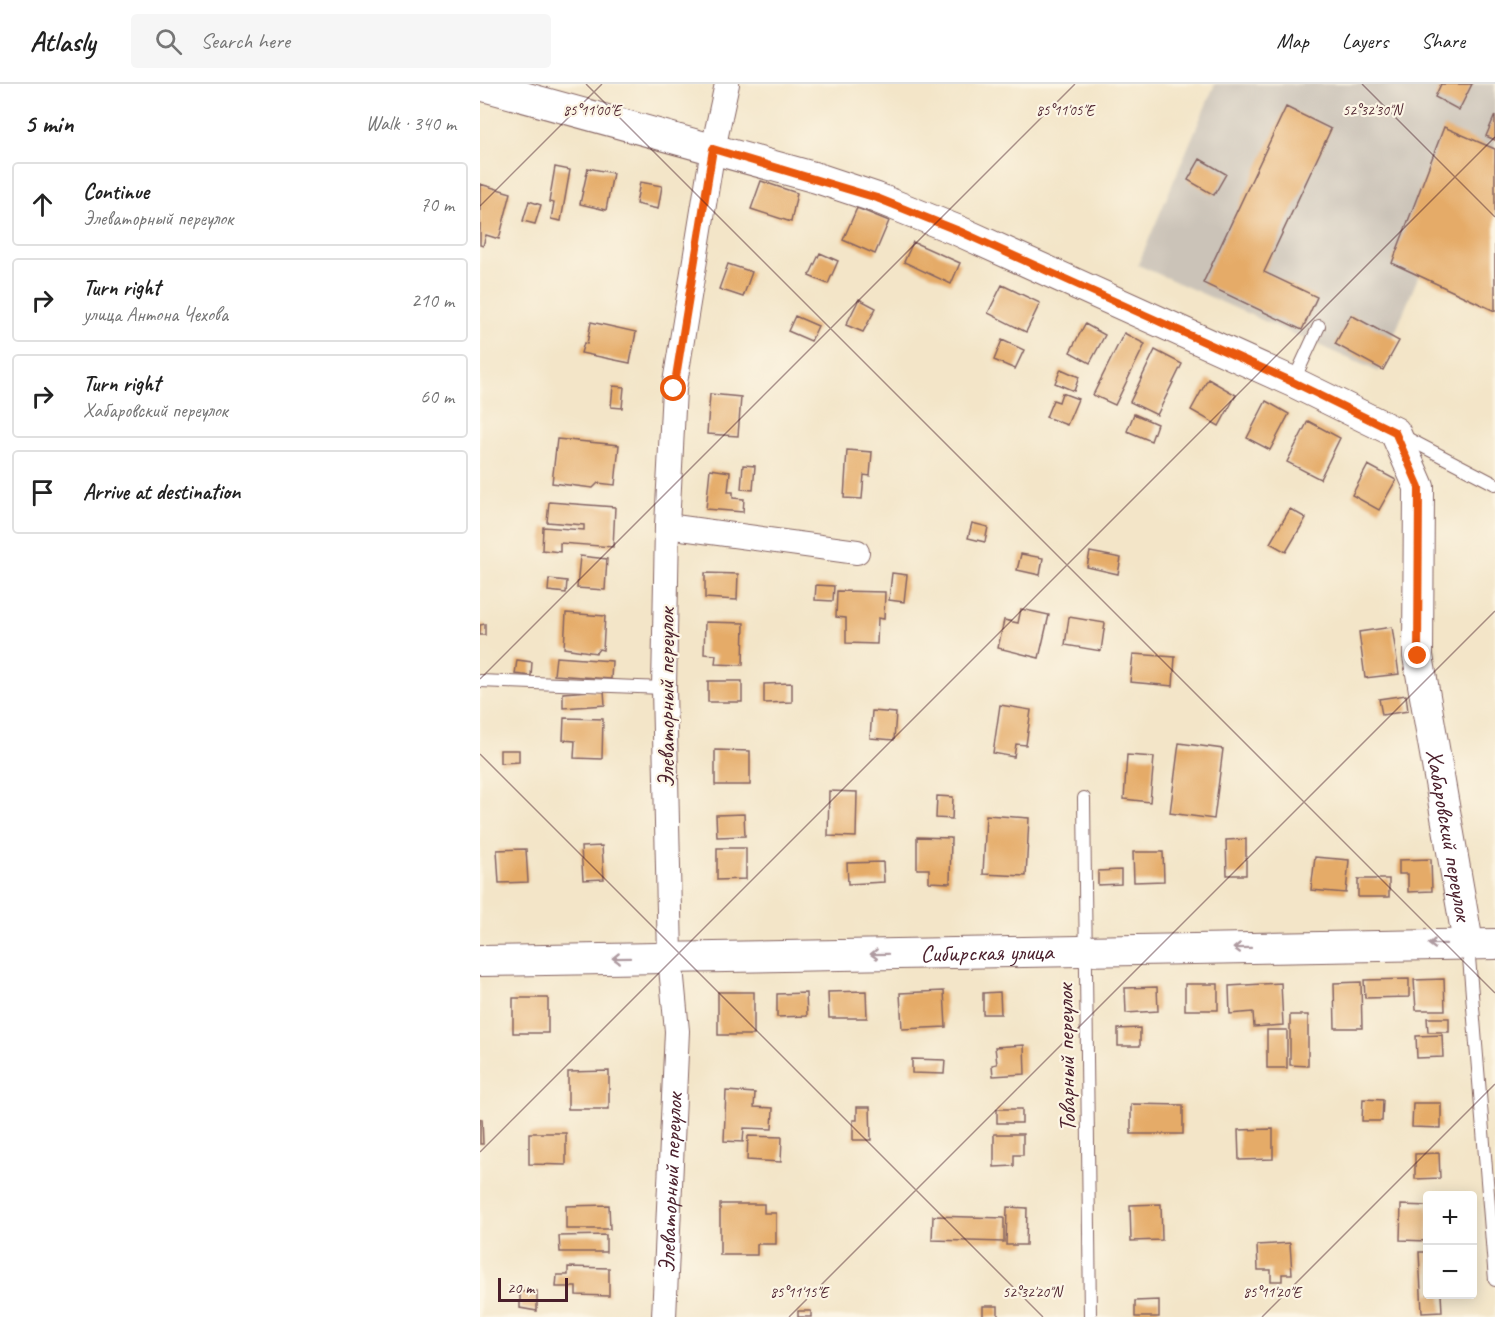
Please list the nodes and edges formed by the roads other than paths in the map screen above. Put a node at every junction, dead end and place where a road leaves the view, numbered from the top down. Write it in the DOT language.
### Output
graph roads {
  1 [pos="480,84"];
  2 [pos="727,84"];
  3 [pos="713,149"];
  4 [pos="1319,326"];
  5 [pos="1293,382"];
  6 [pos="1395,432"];
  7 [pos="1495,483"];
  8 [pos="667,526"];
  9 [pos="857,552"];
  10 [pos="480,681"];
  11 [pos="664,688"];
  12 [pos="1084,798"];
  13 [pos="1482,944"];
  14 [pos="1085,951"];
  15 [pos="670,957"];
  16 [pos="480,961"];
  17 [pos="1495,1280"];
  18 [pos="664,1317"];
  19 [pos="1090,1317"];
  1 -- 3 [label="street"];
  2 -- 3 [label="street, Элеваторный переулок"];
  3 -- 5 [label="street"];
  3 -- 8 [label="street, Элеваторный переулок"];
  4 -- 5 [label="lane"];
  5 -- 6 [label="street"];
  6 -- 7 [label="lane"];
  6 -- 13 [label="street, Хабаровский переулок"];
  8 -- 9 [label="street"];
  8 -- 11 [label="street, Элеваторный переулок"];
  10 -- 11 [label="lane"];
  11 -- 15 [label="street, Элеваторный переулок"];
  12 -- 14 [label="lane, Товарный переулок"];
  13 -- 14 [label="street, Сибирская улица, one-way"];
  13 -- 17 [label="lane, Хабаровский переулок"];
  14 -- 15 [label="street, Сибирская улица, one-way"];
  14 -- 19 [label="lane, Товарный переулок"];
  15 -- 16 [label="street, Сибирская улица, one-way"];
  15 -- 18 [label="street, Элеваторный переулок"];
}
